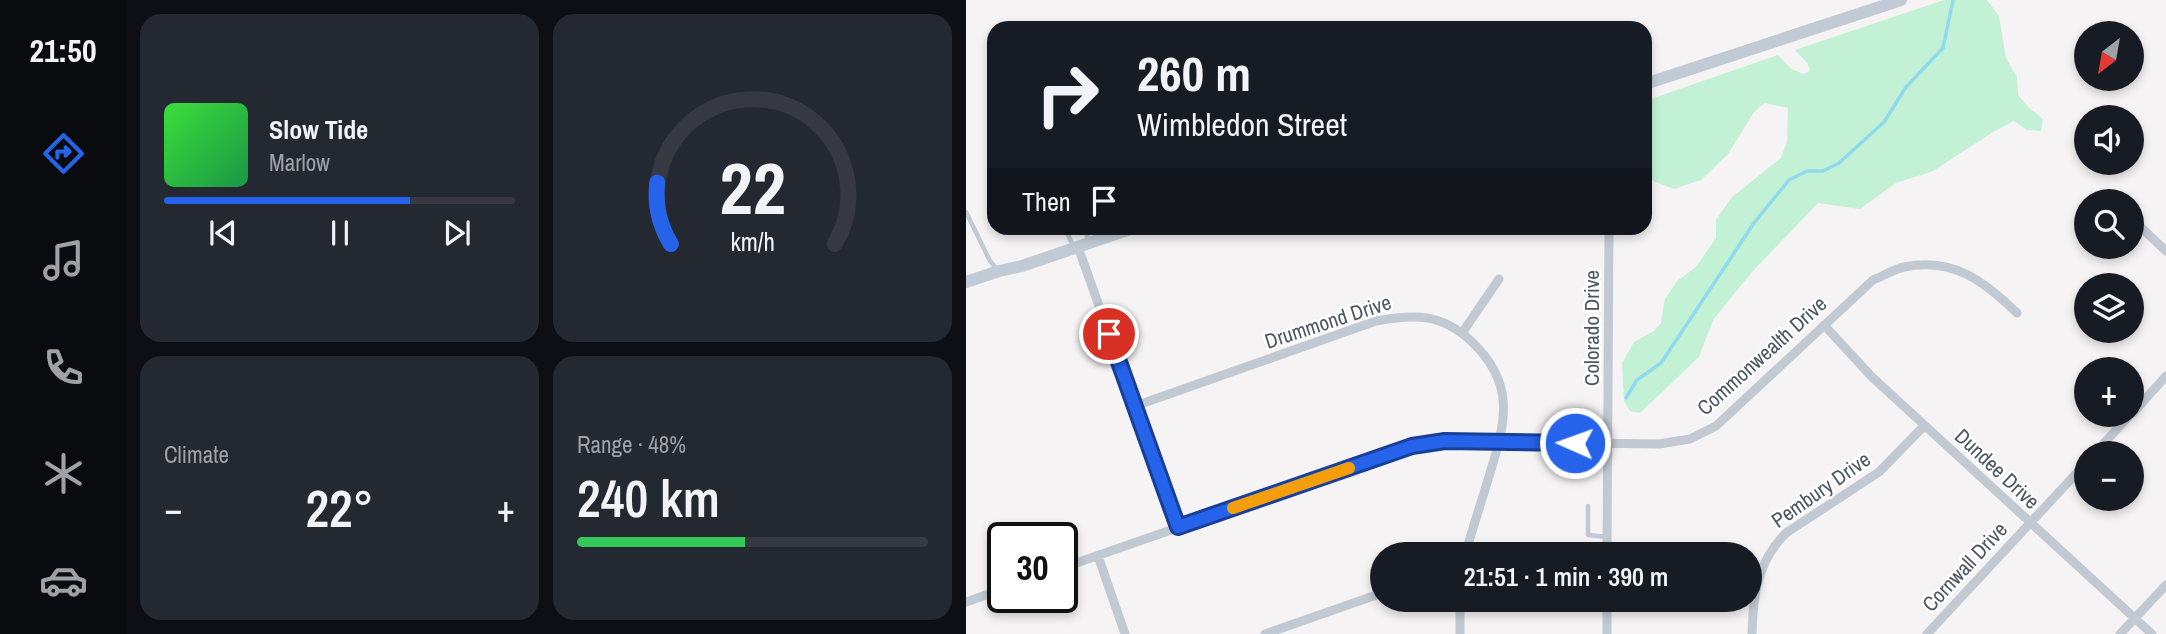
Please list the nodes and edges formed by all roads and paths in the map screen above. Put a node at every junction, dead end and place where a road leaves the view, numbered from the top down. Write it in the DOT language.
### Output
graph roads {
  1 [pos="1901,0"];
  2 [pos="1652,82"];
  3 [pos="966,212"];
  4 [pos="2144,230"];
  5 [pos="1071,235"];
  6 [pos="1082,235"];
  7 [pos="1113,235"];
  8 [pos="1609,235"];
  9 [pos="1081,246"];
  10 [pos="2166,251"];
  11 [pos="999,271"];
  12 [pos="1499,279"];
  13 [pos="966,282"];
  14 [pos="2017,313"];
  15 [pos="1824,325"];
  16 [pos="1462,333"];
  17 [pos="2166,376"];
  18 [pos="2144,400"];
  19 [pos="1135,406"];
  20 [pos="1924,426"];
  21 [pos="2119,427"];
  22 [pos="1501,441"];
  23 [pos="2106,441"];
  24 [pos="1609,444"];
  25 [pos="2074,476"];
  26 [pos="1588,506"];
  27 [pos="2030,524"];
  28 [pos="1178,527"];
  29 [pos="1608,537"];
  30 [pos="1469,542"];
  31 [pos="1608,542"];
  32 [pos="1098,555"];
  33 [pos="1078,562"];
  34 [pos="2166,585"];
  35 [pos="987,594"];
  36 [pos="1370,597"];
  37 [pos="966,601"];
  38 [pos="1460,612"];
  39 [pos="1607,612"];
  40 [pos="2135,618"];
  41 [pos="1125,634"];
  42 [pos="1265,634"];
  43 [pos="1460,634"];
  44 [pos="1607,634"];
  45 [pos="1752,634"];
  46 [pos="1927,634"];
  47 [pos="2120,634"];
  48 [pos="2152,634"];
  1 -- 2 [label="street"];
  3 -- 11 [label="lane"];
  4 -- 10 [label="street"];
  5 -- 9 [label="lane"];
  6 -- 9 [label="lane"];
  7 -- 9 [label="street"];
  8 -- 24 [label="street, Colorado Drive"];
  9 -- 11 [label="street"];
  9 -- 19 [label="street"];
  11 -- 13 [label="street"];
  12 -- 16 [label="street"];
  14 -- 15 [label="street, Commonwealth Drive"];
  15 -- 20 [label="street, Dundee Drive"];
  15 -- 24 [label="street, Commonwealth Drive"];
  16 -- 19 [label="street, Drummond Drive"];
  16 -- 22 [label="street, Drummond Drive"];
  17 -- 18 [label="street"];
  19 -- 28 [label="street"];
  20 -- 27 [label="street, Dundee Drive"];
  20 -- 45 [label="street, Pembury Drive"];
  21 -- 23 [label="street"];
  22 -- 24 [label="street, Commonwealth Drive"];
  22 -- 28 [label="street, Commonwealth Drive"];
  22 -- 30 [label="street, Drummond Drive"];
  24 -- 29 [label="street, Colorado Drive"];
  25 -- 27 [label="street, Cornwall Drive"];
  26 -- 29 [label="lane"];
  27 -- 40 [label="street, Dundee Drive"];
  27 -- 46 [label="street, Cornwall Drive"];
  28 -- 32 [label="street, Commonwealth Drive"];
  29 -- 31 [label="street, Colorado Drive"];
  32 -- 33 [label="street, Commonwealth Drive"];
  32 -- 41 [label="street"];
  34 -- 40 [label="street"];
  35 -- 37 [label="street"];
  36 -- 42 [label="street"];
  38 -- 43 [label="street"];
  39 -- 44 [label="street"];
  40 -- 47 [label="street"];
  40 -- 48 [label="street, Dundee Drive"];
}
